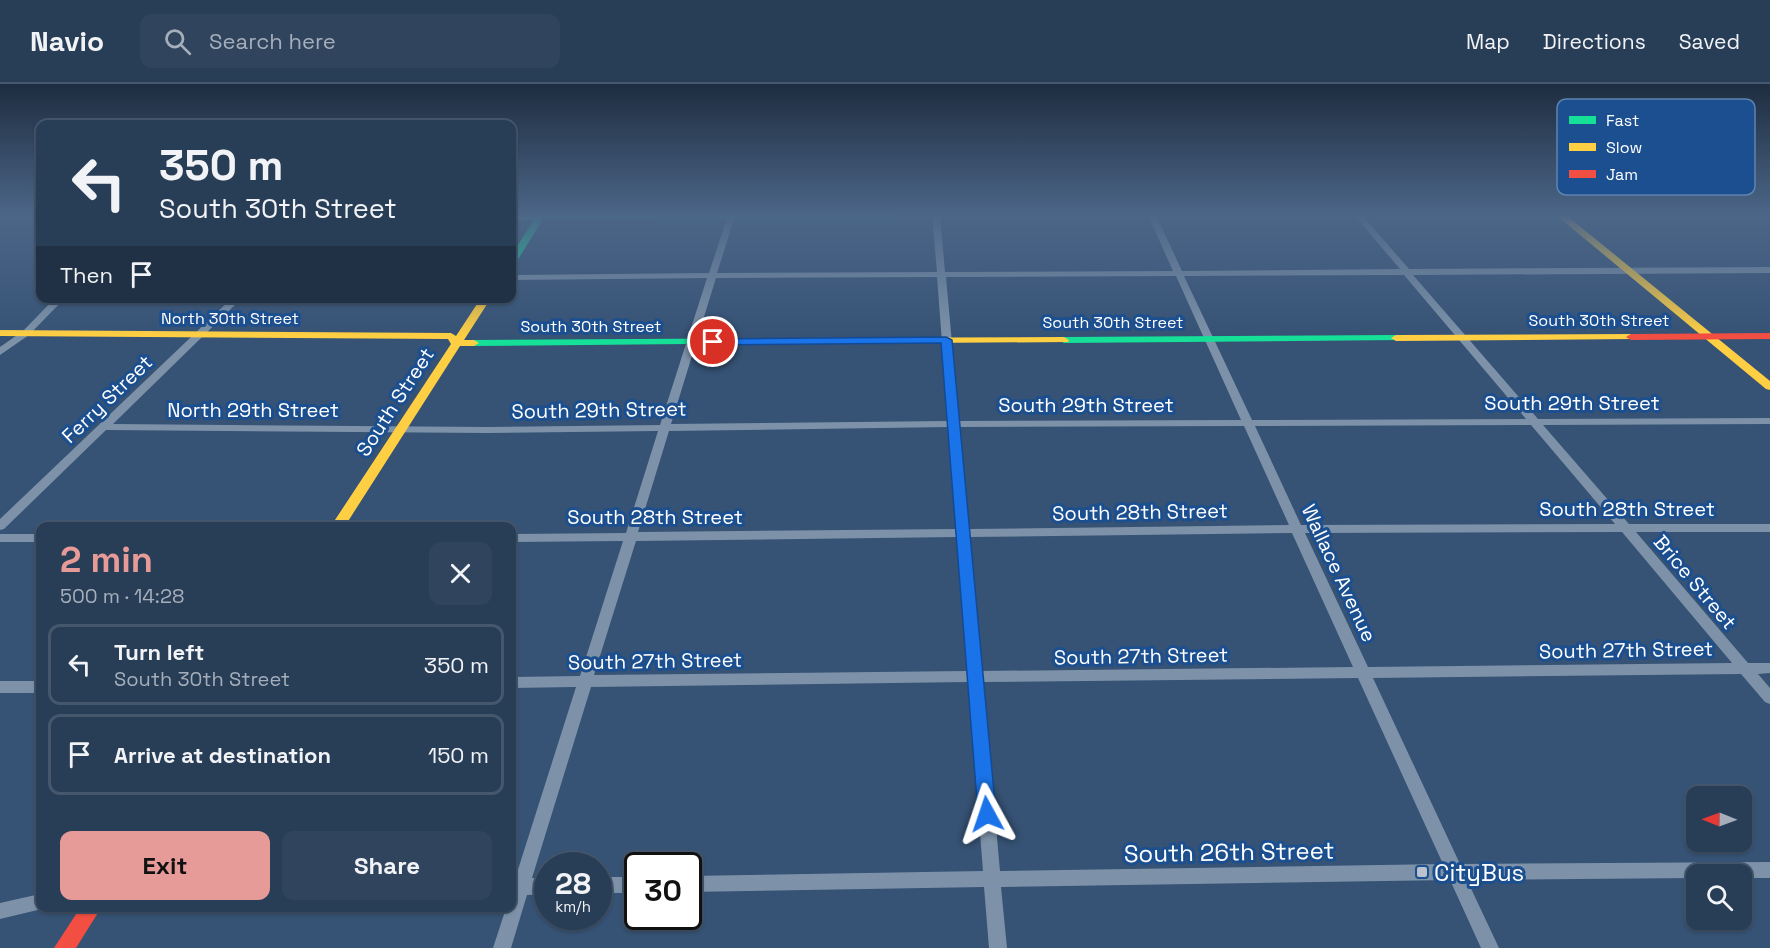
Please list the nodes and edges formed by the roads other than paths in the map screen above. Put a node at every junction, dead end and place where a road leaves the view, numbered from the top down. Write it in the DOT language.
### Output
graph roads {
  1 [pos="718,255"];
  2 [pos="939,255"];
  3 [pos="1171,255"];
  4 [pos="1393,255"];
  5 [pos="1609,255"];
  6 [pos="1627,270"];
  7 [pos="1770,270"];
  8 [pos="1408,272"];
  9 [pos="1179,273"];
  10 [pos="941,274"];
  11 [pos="712,276"];
  12 [pos="516,277"];
  13 [pos="56,303"];
  14 [pos="233,303"];
  15 [pos="483,303"];
  16 [pos="0,333"];
  17 [pos="26,333"];
  18 [pos="200,334"];
  19 [pos="1708,336"];
  20 [pos="1770,336"];
  21 [pos="1463,337"];
  22 [pos="1209,338"];
  23 [pos="946,340"];
  24 [pos="690,342"];
  25 [pos="456,343"];
  26 [pos="0,352"];
  27 [pos="1770,387"];
  28 [pos="1534,421"];
  29 [pos="1770,421"];
  30 [pos="1248,422"];
  31 [pos="954,424"];
  32 [pos="104,427"];
  33 [pos="664,428"];
  34 [pos="401,429"];
  35 [pos="341,522"];
  36 [pos="0,526"];
  37 [pos="1770,528"];
  38 [pos="1626,529"];
  39 [pos="1298,530"];
  40 [pos="962,534"];
  41 [pos="631,536"];
  42 [pos="0,538"];
  43 [pos="36,538"];
  44 [pos="516,538"];
  45 [pos="1770,668"];
  46 [pos="1745,669"];
  47 [pos="1364,673"];
  48 [pos="975,677"];
  49 [pos="516,682"];
  50 [pos="585,682"];
  51 [pos="0,687"];
  52 [pos="36,687"];
  53 [pos="1770,698"];
  54 [pos="1770,870"];
  55 [pos="1455,872"];
  56 [pos="993,879"];
  57 [pos="702,884"];
  58 [pos="534,886"];
  59 [pos="516,887"];
  60 [pos="36,903"];
  61 [pos="0,911"];
  62 [pos="88,912"];
  63 [pos="510,912"];
  64 [pos="64,948"];
  65 [pos="502,948"];
  66 [pos="998,948"];
  67 [pos="1490,948"];
  1 -- 11 [label="street"];
  2 -- 10 [label="street"];
  3 -- 9 [label="street, Wallace Avenue"];
  4 -- 8 [label="street, Brice Street"];
  5 -- 6 [label="street"];
  6 -- 7 [label="street"];
  6 -- 8 [label="street"];
  6 -- 19 [label="street"];
  8 -- 9 [label="street"];
  8 -- 21 [label="street, Brice Street"];
  9 -- 10 [label="street"];
  9 -- 22 [label="street, Wallace Avenue"];
  10 -- 11 [label="street"];
  10 -- 23 [label="street"];
  11 -- 12 [label="street"];
  11 -- 24 [label="street"];
  13 -- 17 [label="street"];
  14 -- 18 [label="street, Ferry Street"];
  15 -- 25 [label="street, South Street"];
  16 -- 17 [label="street, North 30th Street"];
  17 -- 18 [label="street, North 30th Street"];
  17 -- 26 [label="street"];
  18 -- 25 [label="street, North 30th Street"];
  18 -- 32 [label="street, Ferry Street"];
  19 -- 20 [label="street, South 30th Street"];
  19 -- 21 [label="street, South 30th Street"];
  19 -- 27 [label="street"];
  21 -- 22 [label="street, South 30th Street"];
  21 -- 28 [label="street, Brice Street"];
  22 -- 23 [label="street, South 30th Street"];
  22 -- 30 [label="street, Wallace Avenue"];
  23 -- 24 [label="street, South 30th Street"];
  23 -- 31 [label="street"];
  24 -- 25 [label="street, South 30th Street"];
  24 -- 33 [label="street"];
  25 -- 34 [label="street, South Street"];
  28 -- 29 [label="street, South 29th Street"];
  28 -- 30 [label="street, South 29th Street"];
  28 -- 38 [label="street, Brice Street"];
  30 -- 31 [label="street, South 29th Street"];
  30 -- 39 [label="street, Wallace Avenue"];
  31 -- 33 [label="street, South 29th Street"];
  31 -- 40 [label="street"];
  32 -- 34 [label="street, North 29th Street"];
  32 -- 36 [label="street, Ferry Street"];
  33 -- 34 [label="street, South 29th Street"];
  33 -- 41 [label="street"];
  34 -- 35 [label="street, South Street"];
  37 -- 38 [label="street, South 28th Street"];
  38 -- 39 [label="street, South 28th Street"];
  38 -- 46 [label="street, Brice Street"];
  39 -- 40 [label="street, South 28th Street"];
  39 -- 47 [label="street, Wallace Avenue"];
  40 -- 41 [label="street, South 28th Street"];
  40 -- 48 [label="street"];
  41 -- 44 [label="street, South 28th Street"];
  41 -- 50 [label="street"];
  42 -- 43 [label="street"];
  45 -- 46 [label="street, South 27th Street"];
  46 -- 47 [label="street, South 27th Street"];
  46 -- 53 [label="street, Brice Street"];
  47 -- 48 [label="street, South 27th Street"];
  47 -- 55 [label="street, Wallace Avenue"];
  48 -- 50 [label="street, South 27th Street"];
  48 -- 56 [label="street"];
  49 -- 50 [label="street, South 27th Street"];
  50 -- 59 [label="street"];
  51 -- 52 [label="street"];
  54 -- 55 [label="street, South 26th Street"];
  55 -- 56 [label="street, South 26th Street"];
  55 -- 67 [label="street, Wallace Avenue"];
  56 -- 57 [label="street, South 26th Street"];
  56 -- 66 [label="street"];
  58 -- 59 [label="street"];
  60 -- 61 [label="street"];
  62 -- 64 [label="street"];
  63 -- 65 [label="street"];
}
